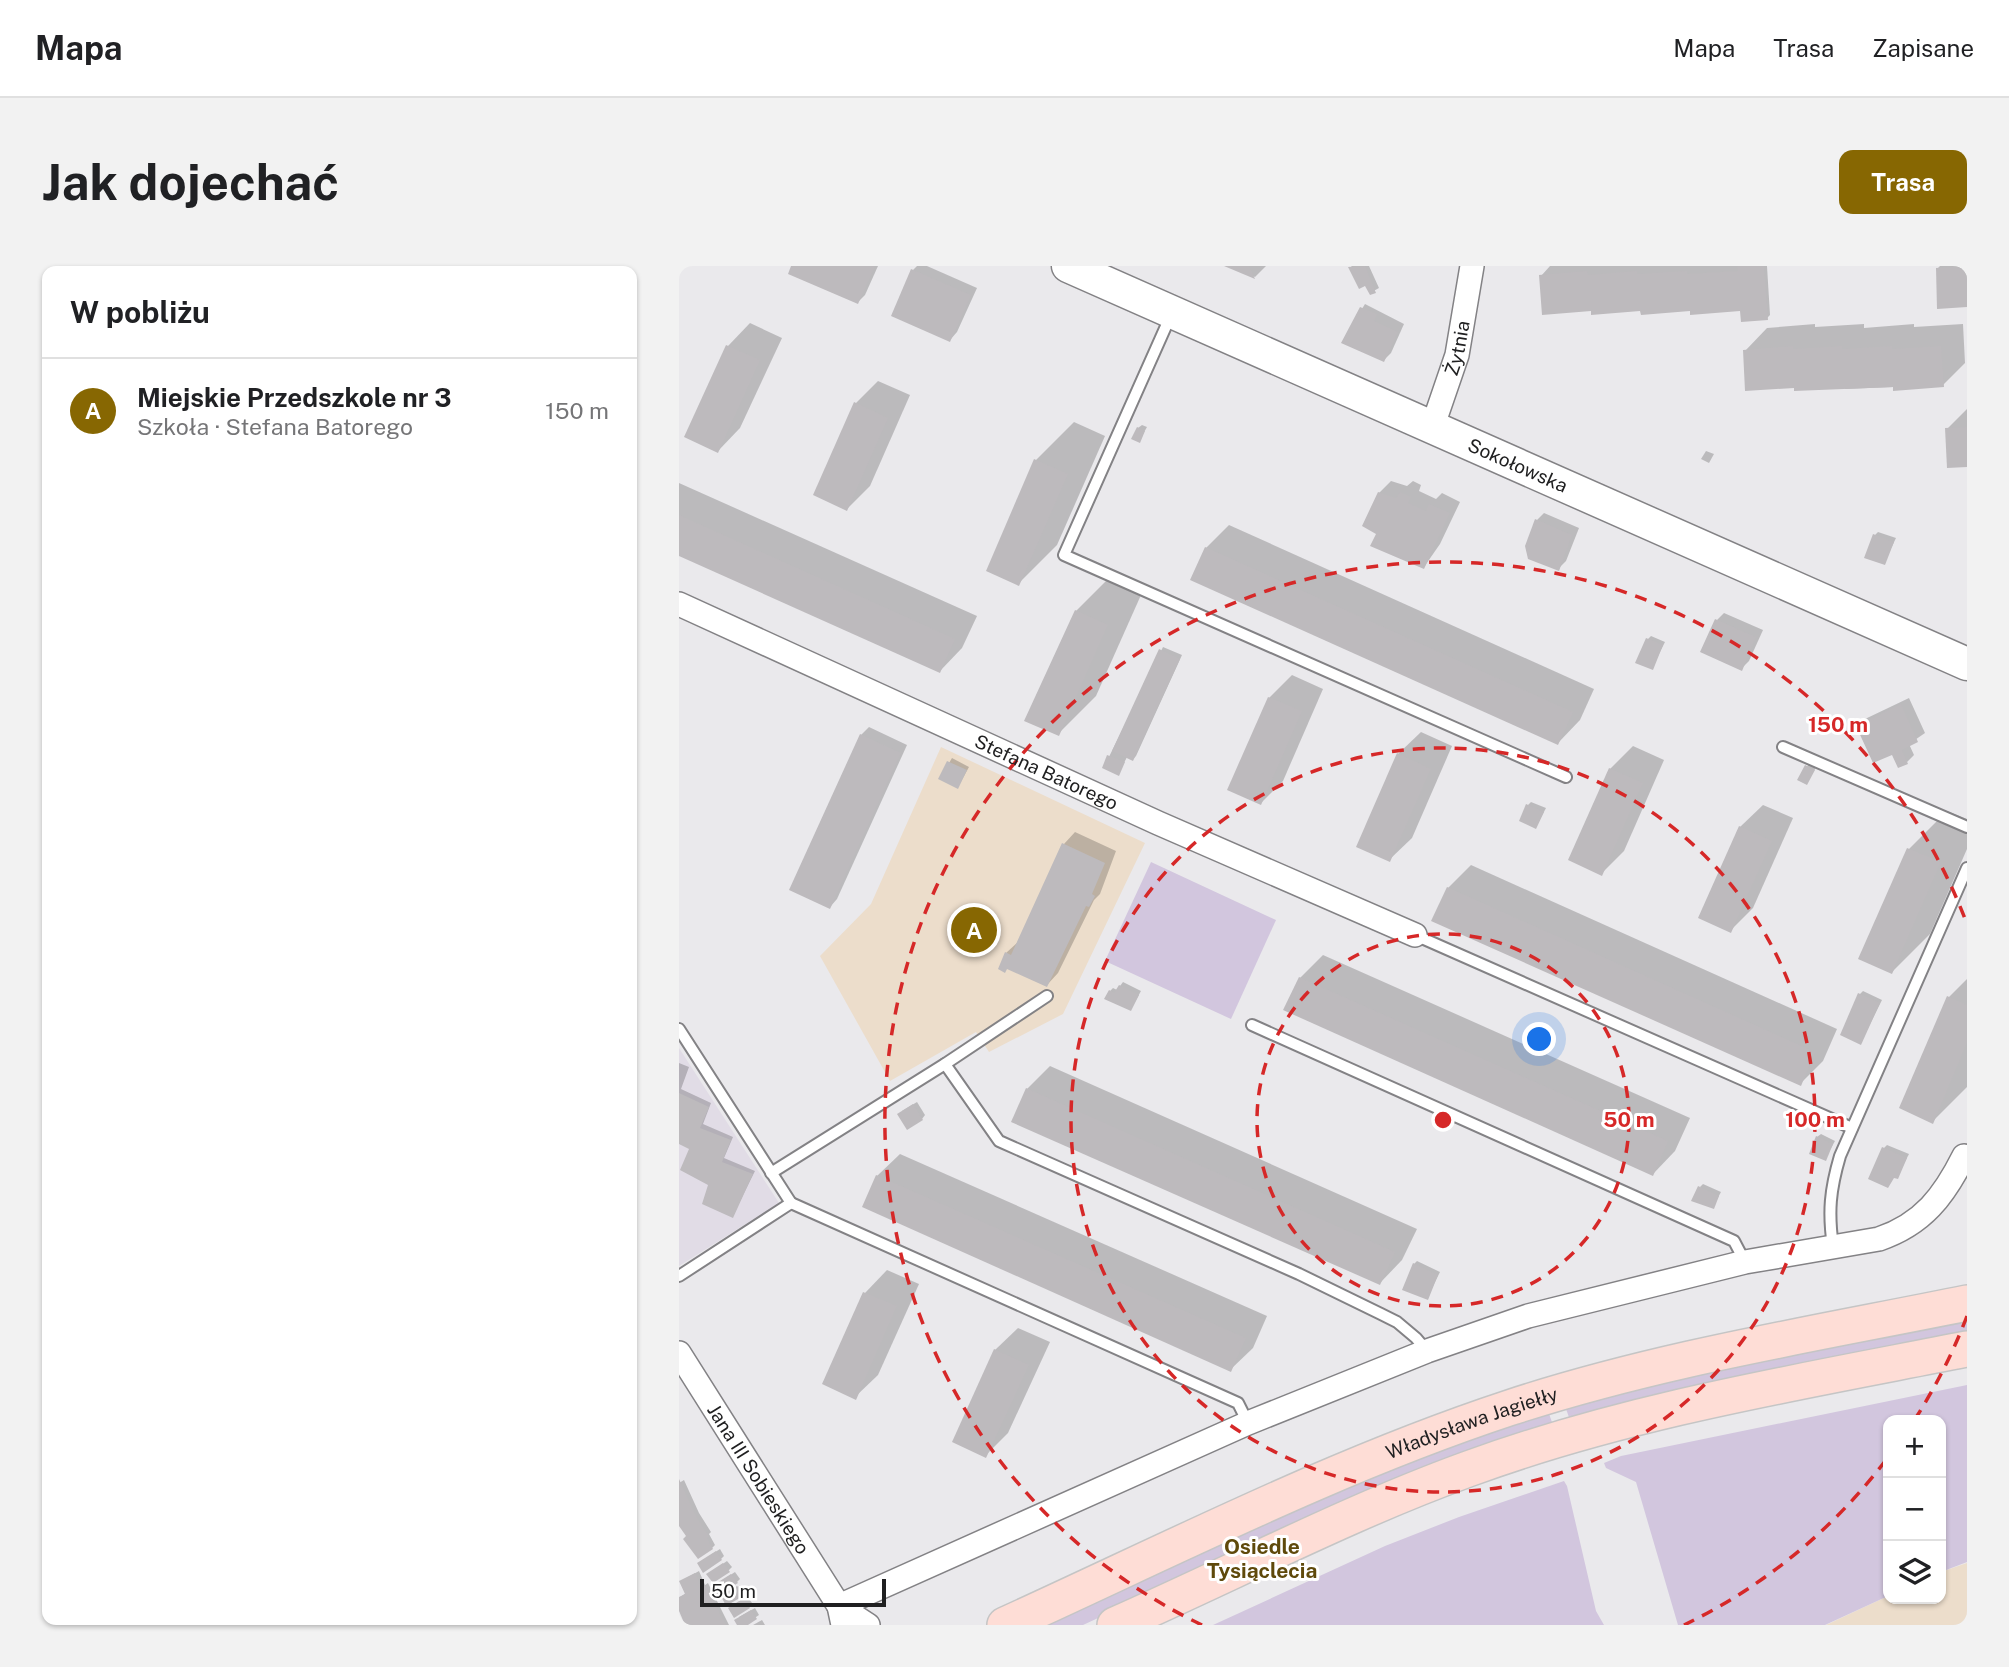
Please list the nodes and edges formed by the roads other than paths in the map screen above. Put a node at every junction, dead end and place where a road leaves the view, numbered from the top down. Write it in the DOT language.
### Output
graph roads {
  1 [pos="1068,266"];
  2 [pos="1472,266"];
  3 [pos="1172,313"];
  4 [pos="1432,428"];
  5 [pos="679,604"];
  6 [pos="1967,664"];
  7 [pos="1783,747"];
  8 [pos="1566,777"];
  9 [pos="1967,827"];
  10 [pos="1967,868"];
  11 [pos="1415,935"];
  12 [pos="1047,996"];
  13 [pos="1252,1025"];
  14 [pos="679,1029"];
  15 [pos="945,1064"];
  16 [pos="1852,1128"];
  17 [pos="1966,1153"];
  18 [pos="772,1172"];
  19 [pos="792,1203"];
  20 [pos="1833,1247"];
  21 [pos="1745,1262"];
  22 [pos="679,1276"];
  23 [pos="1967,1303"];
  24 [pos="1967,1349"];
  25 [pos="1427,1351"];
  26 [pos="679,1353"];
  27 [pos="1248,1423"];
  28 [pos="841,1616"];
  29 [pos="869,1625"];
  30 [pos="1005,1625"];
  31 [pos="1115,1625"];
  1 -- 3 [label="street, Sokołowska"];
  2 -- 4 [label="street, Żytnia"];
  3 -- 4 [label="street, Sokołowska"];
  3 -- 8 [label="lane"];
  4 -- 6 [label="street, Sokołowska"];
  5 -- 11 [label="street, Stefana Batorego"];
  7 -- 9 [label="lane"];
  10 -- 16 [label="lane"];
  11 -- 16 [label="lane"];
  12 -- 15 [label="lane"];
  13 -- 21 [label="lane"];
  14 -- 18 [label="lane"];
  15 -- 18 [label="lane"];
  15 -- 25 [label="lane"];
  16 -- 20 [label="lane"];
  17 -- 20 [label="street"];
  18 -- 19 [label="lane"];
  19 -- 22 [label="lane"];
  19 -- 27 [label="lane"];
  20 -- 21 [label="street"];
  21 -- 25 [label="street"];
  23 -- 30 [label="main road, Władysława Jagiełły"];
  24 -- 31 [label="main road"];
  25 -- 27 [label="street"];
  26 -- 28 [label="street, Jana III Sobieskiego"];
  27 -- 28 [label="street"];
  28 -- 29 [label="street, Jana III Sobieskiego"];
}
